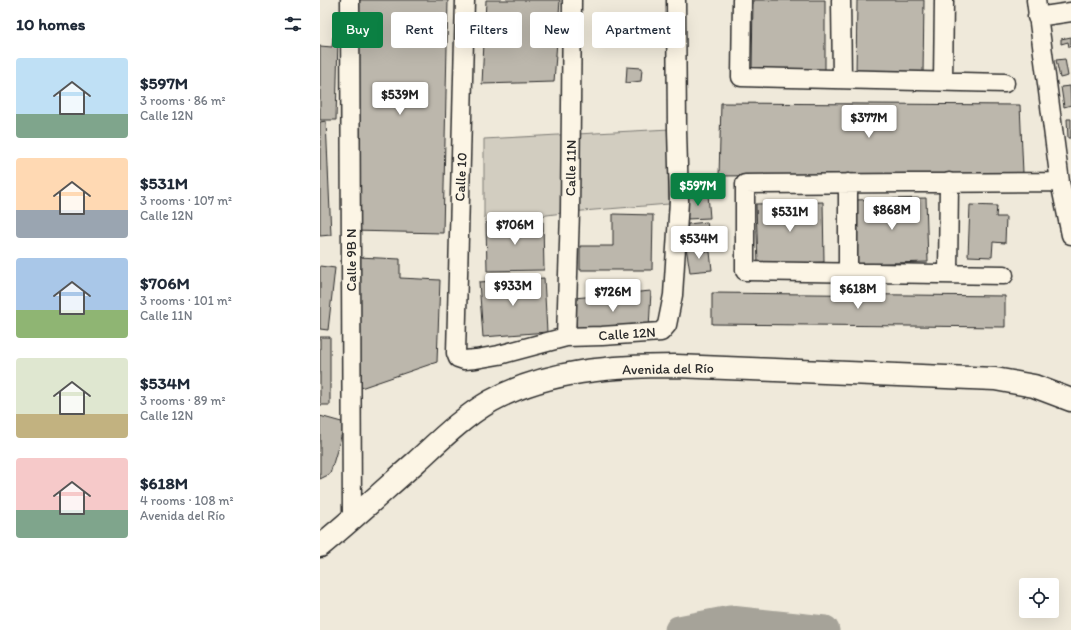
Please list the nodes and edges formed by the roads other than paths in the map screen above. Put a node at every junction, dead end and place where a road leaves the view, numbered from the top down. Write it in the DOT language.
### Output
graph roads {
  1 [pos="350,0"];
  2 [pos="465,0"];
  3 [pos="572,0"];
  4 [pos="676,0"];
  5 [pos="742,0"];
  6 [pos="842,0"];
  7 [pos="944,0"];
  8 [pos="1036,9"];
  9 [pos="1071,12"];
  10 [pos="842,79"];
  11 [pos="943,81"];
  12 [pos="1005,83"];
  13 [pos="949,182"];
  14 [pos="1060,182"];
  15 [pos="848,183"];
  16 [pos="1070,217"];
  17 [pos="1071,235"];
  18 [pos="848,273"];
  19 [pos="948,274"];
  20 [pos="1004,275"];
  21 [pos="566,337"];
  22 [pos="456,353"];
  23 [pos="1071,400"];
  24 [pos="352,519"];
  25 [pos="320,546"];
  1 -- 24 [label="street, Calle 9B N"];
  2 -- 22 [label="street, Calle 10"];
  3 -- 21 [label="street, Calle 11N"];
  4 -- 21 [label="street, Calle 12N"];
  5 -- 10 [label="street"];
  6 -- 10 [label="street"];
  7 -- 11 [label="street"];
  8 -- 9 [label="street"];
  8 -- 14 [label="street"];
  10 -- 11 [label="street"];
  11 -- 12 [label="street"];
  13 -- 14 [label="street"];
  13 -- 15 [label="street"];
  13 -- 19 [label="street"];
  14 -- 16 [label="street"];
  15 -- 18 [label="street"];
  15 -- 18 [label="street"];
  16 -- 17 [label="street"];
  18 -- 19 [label="street"];
  19 -- 20 [label="street"];
  21 -- 22 [label="street, Calle 12N"];
  23 -- 24 [label="main road, Avenida del Río"];
  24 -- 25 [label="main road, Avenida del Río"];
}
